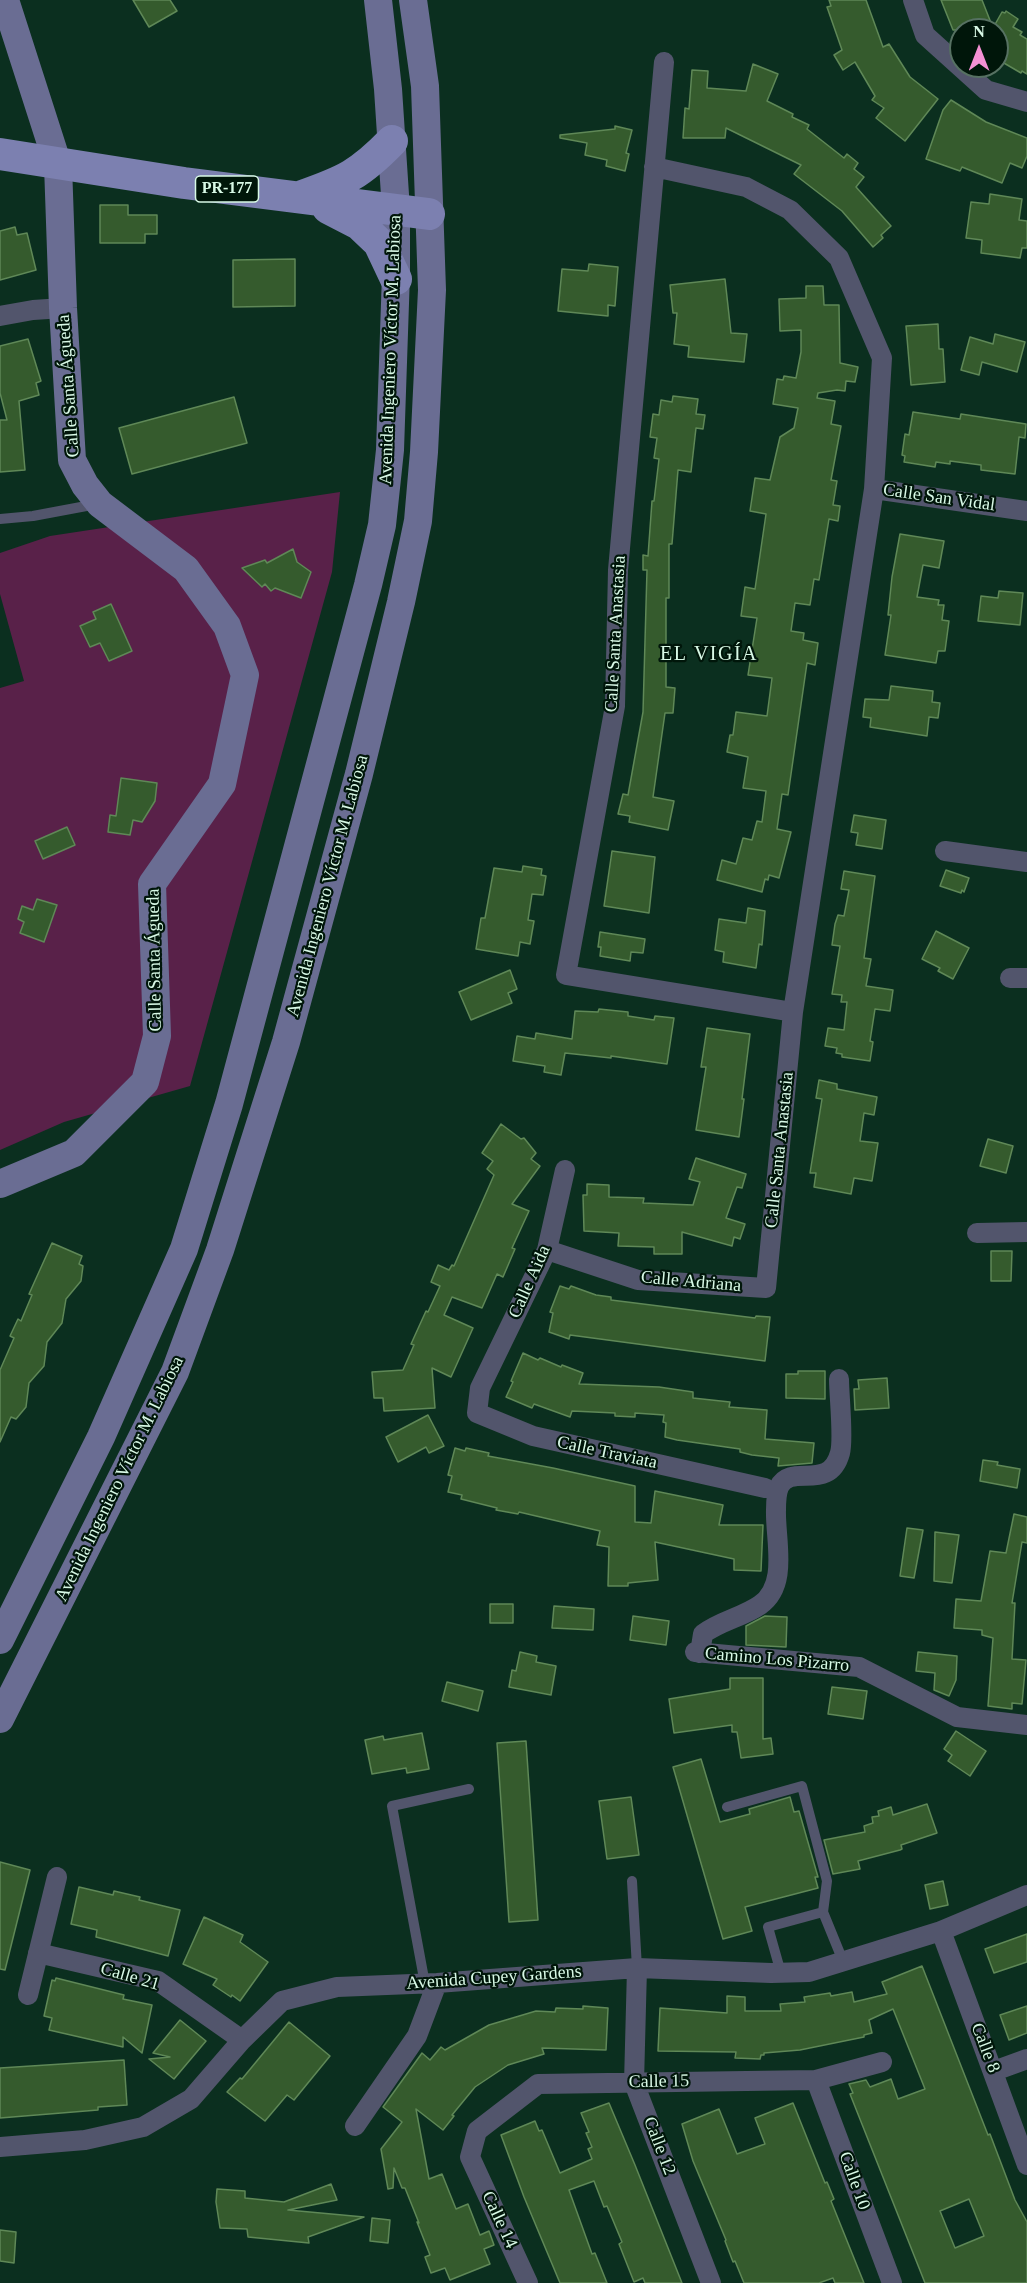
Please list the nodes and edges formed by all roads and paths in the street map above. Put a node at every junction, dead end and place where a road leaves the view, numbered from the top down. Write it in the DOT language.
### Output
graph roads {
  1 [pos="378,0"];
  2 [pos="413,0"];
  3 [pos="913,0"];
  4 [pos="8,1"];
  5 [pos="664,62"];
  6 [pos="1027,102"];
  7 [pos="392,141"];
  8 [pos="0,154"];
  9 [pos="58,165"];
  10 [pos="654,167"];
  11 [pos="303,198"];
  12 [pos="396,210"];
  13 [pos="429,214"];
  14 [pos="396,279"];
  15 [pos="63,308"];
  16 [pos="0,316"];
  17 [pos="874,489"];
  18 [pos="100,504"];
  19 [pos="1027,511"];
  20 [pos="0,519"];
  21 [pos="945,851"];
  22 [pos="1027,862"];
  23 [pos="793,1012"];
  24 [pos="565,1170"];
  25 [pos="0,1184"];
  26 [pos="1027,1232"];
  27 [pos="977,1233"];
  28 [pos="547,1250"];
  29 [pos="766,1288"];
  30 [pos="839,1379"];
  31 [pos="480,1388"];
  32 [pos="765,1488"];
  33 [pos="0,1640"];
  34 [pos="0,1719"];
  35 [pos="1027,1725"];
  36 [pos="469,1789"];
  37 [pos="727,1807"];
  38 [pos="57,1877"];
  39 [pos="632,1881"];
  40 [pos="1027,1895"];
  41 [pos="823,1912"];
  42 [pos="941,1931"];
  43 [pos="38,1953"];
  44 [pos="843,1961"];
  45 [pos="637,1968"];
  46 [pos="781,1972"];
  47 [pos="431,1983"];
  48 [pos="28,1995"];
  49 [pos="242,2040"];
  50 [pos="1027,2060"];
  51 [pos="882,2062"];
  52 [pos="994,2071"];
  53 [pos="816,2080"];
  54 [pos="634,2083"];
  55 [pos="355,2126"];
  56 [pos="0,2147"];
  57 [pos="471,2157"];
  58 [pos="1027,2165"];
  59 [pos="521,2281"];
  60 [pos="711,2283"];
  61 [pos="892,2283"];
  1 -- 7 [label="main road, Avenida Ingeniero Víctor M. Labiosa"];
  2 -- 13 [label="main road, Avenida Ingeniero Víctor M. Labiosa"];
  3 -- 6 [label="street"];
  4 -- 9 [label="main road, Calle Santa Águeda"];
  5 -- 10 [label="street, Calle Santa Anastasia"];
  7 -- 11 [label="main road"];
  7 -- 12 [label="main road, Avenida Ingeniero Víctor M. Labiosa"];
  8 -- 9 [label="main road, PR-177"];
  9 -- 11 [label="main road, PR-177"];
  9 -- 15 [label="main road, Calle Santa Águeda"];
  10 -- 17 [label="street, Calle San Vidal"];
  10 -- 23 [label="street, Calle Santa Anastasia"];
  11 -- 12 [label="main road, PR-177"];
  11 -- 14 [label="main road"];
  12 -- 13 [label="main road, PR-177"];
  12 -- 14 [label="main road, Avenida Ingeniero Víctor M. Labiosa"];
  13 -- 34 [label="main road, Avenida Ingeniero Víctor M. Labiosa"];
  14 -- 33 [label="main road, Avenida Ingeniero Víctor M. Labiosa"];
  15 -- 16 [label="street"];
  15 -- 18 [label="main road, Calle Santa Águeda"];
  17 -- 19 [label="street, Calle San Vidal"];
  17 -- 23 [label="street, Calle Santa Anastasia"];
  18 -- 20 [label="lane"];
  18 -- 25 [label="main road, Calle Santa Águeda"];
  21 -- 22 [label="street"];
  23 -- 29 [label="street, Calle Santa Anastasia"];
  24 -- 28 [label="street, Calle Aida"];
  26 -- 27 [label="street"];
  28 -- 29 [label="street, Calle Adriana"];
  28 -- 31 [label="street, Calle Aida"];
  30 -- 35 [label="street, Camino Los Pizarro"];
  31 -- 32 [label="street, Calle Traviata"];
  36 -- 47 [label="lane"];
  37 -- 41 [label="lane"];
  38 -- 43 [label="street"];
  39 -- 45 [label="lane"];
  40 -- 42 [label="street, Avenida Cupey Gardens"];
  41 -- 44 [label="lane"];
  41 -- 46 [label="lane"];
  42 -- 44 [label="street, Avenida Cupey Gardens"];
  42 -- 52 [label="street, Calle 8"];
  43 -- 48 [label="street"];
  43 -- 49 [label="street, Calle 21"];
  44 -- 46 [label="street, Avenida Cupey Gardens"];
  45 -- 46 [label="street, Avenida Cupey Gardens"];
  45 -- 47 [label="street, Avenida Cupey Gardens"];
  45 -- 54 [label="street, Calle 12"];
  47 -- 49 [label="street, Avenida Cupey Gardens"];
  47 -- 55 [label="street"];
  49 -- 56 [label="street, Avenida Cupey Gardens"];
  50 -- 52 [label="street"];
  51 -- 53 [label="street, Calle 15"];
  52 -- 58 [label="street, Calle 8"];
  53 -- 54 [label="street, Calle 15"];
  53 -- 61 [label="street, Calle 10"];
  54 -- 57 [label="street, Calle 15"];
  54 -- 60 [label="street, Calle 12"];
  57 -- 59 [label="street, Calle 14"];
}
